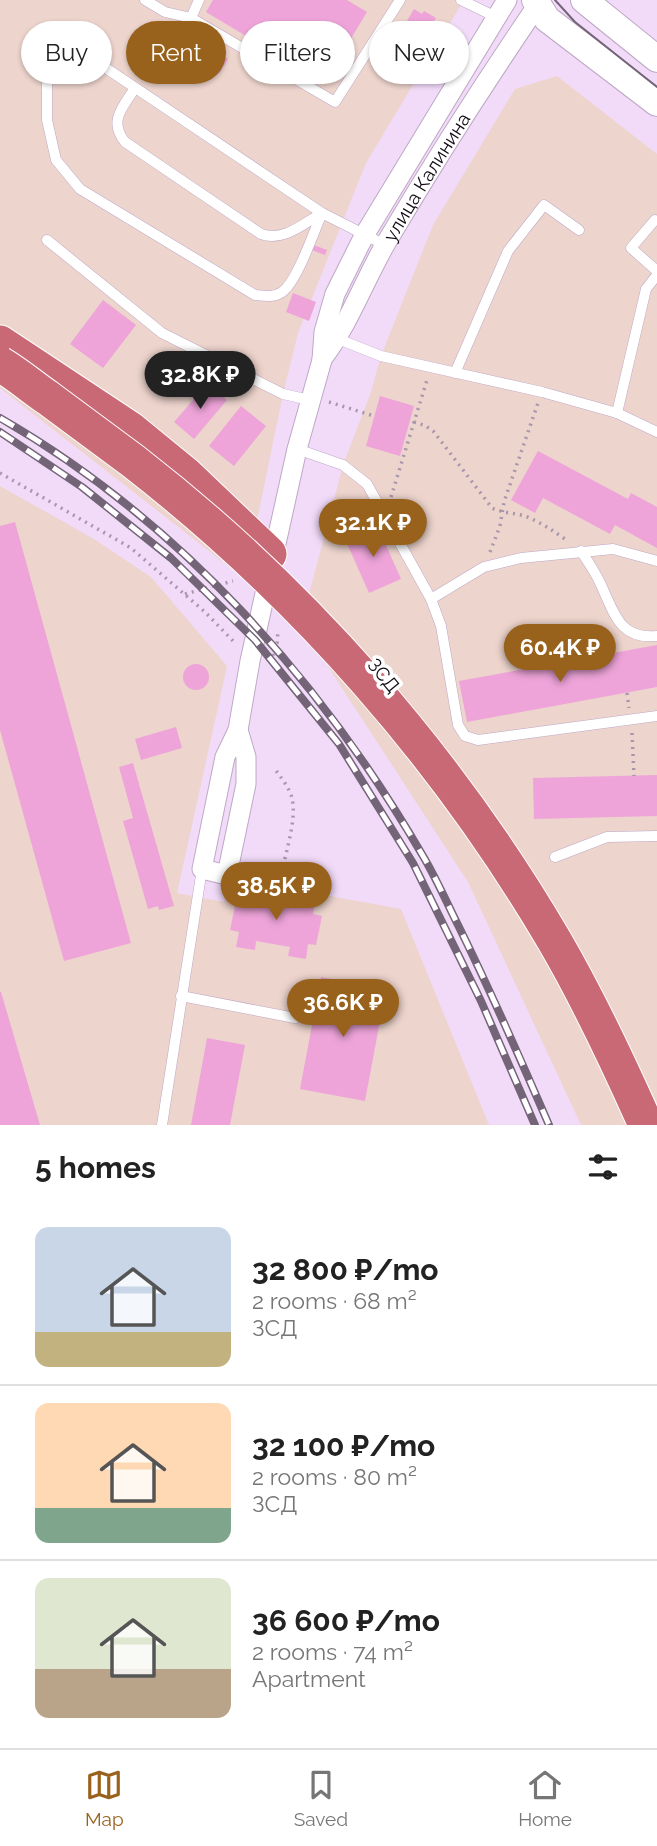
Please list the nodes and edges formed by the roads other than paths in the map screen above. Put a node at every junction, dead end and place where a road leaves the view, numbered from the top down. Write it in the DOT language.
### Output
graph roads {
  1 [pos="145,0"];
  2 [pos="199,0"];
  3 [pos="400,0"];
  4 [pos="461,0"];
  5 [pos="583,0"];
  6 [pos="538,2"];
  7 [pos="504,5"];
  8 [pos="191,18"];
  9 [pos="657,59"];
  10 [pos="135,88"];
  11 [pos="657,103"];
  12 [pos="322,213"];
  13 [pos="655,220"];
  14 [pos="579,230"];
  15 [pos="365,234"];
  16 [pos="47,240"];
  17 [pos="385,245"];
  18 [pos="657,273"];
  19 [pos="338,339"];
  20 [pos="0,343"];
  21 [pos="322,360"];
  22 [pos="0,364"];
  23 [pos="455,373"];
  24 [pos="320,401"];
  25 [pos="617,413"];
  26 [pos="657,432"];
  27 [pos="297,449"];
  28 [pos="581,551"];
  29 [pos="657,561"];
  30 [pos="431,599"];
  31 [pos="657,636"];
  32 [pos="657,716"];
  33 [pos="238,730"];
  34 [pos="657,836"];
  35 [pos="555,857"];
  36 [pos="202,869"];
  37 [pos="181,996"];
  38 [pos="295,1018"];
  39 [pos="657,1103"];
  40 [pos="162,1125"];
  41 [pos="646,1125"];
  1 -- 8 [label="lane"];
  2 -- 8 [label="lane"];
  3 -- 8 [label="lane"];
  4 -- 7 [label="lane"];
  5 -- 9 [label="main road"];
  6 -- 11 [label="main road"];
  6 -- 17 [label="street, улица Калинина"];
  7 -- 15 [label="street, улица Калинина"];
  10 -- 12 [label="lane"];
  10 -- 12 [label="lane"];
  10 -- 12 [label="lane"];
  12 -- 15 [label="lane"];
  13 -- 18 [label="lane"];
  14 -- 23 [label="lane"];
  15 -- 17 [label="lane"];
  15 -- 21 [label="street, улица Калинина"];
  16 -- 24 [label="lane"];
  17 -- 19 [label="street, улица Калинина"];
  18 -- 25 [label="lane"];
  19 -- 21 [label="street, улица Калинина"];
  19 -- 23 [label="lane"];
  20 -- 39 [label="highway, ЗСД"];
  21 -- 24 [label="street, улица Калинина"];
  22 -- 41 [label="highway, ЗСД, bridge"];
  23 -- 25 [label="lane"];
  24 -- 27 [label="street, улица Калинина"];
  25 -- 26 [label="lane"];
  27 -- 30 [label="lane"];
  27 -- 33 [label="street, улица Калинина"];
  28 -- 29 [label="lane"];
  28 -- 30 [label="lane"];
  28 -- 31 [label="lane"];
  30 -- 32 [label="lane"];
  33 -- 36 [label="street, улица Калинина"];
  33 -- 36 [label="street, улица Калинина"];
  34 -- 35 [label="lane"];
  36 -- 37 [label="lane"];
  37 -- 38 [label="lane"];
  37 -- 40 [label="lane"];
}
